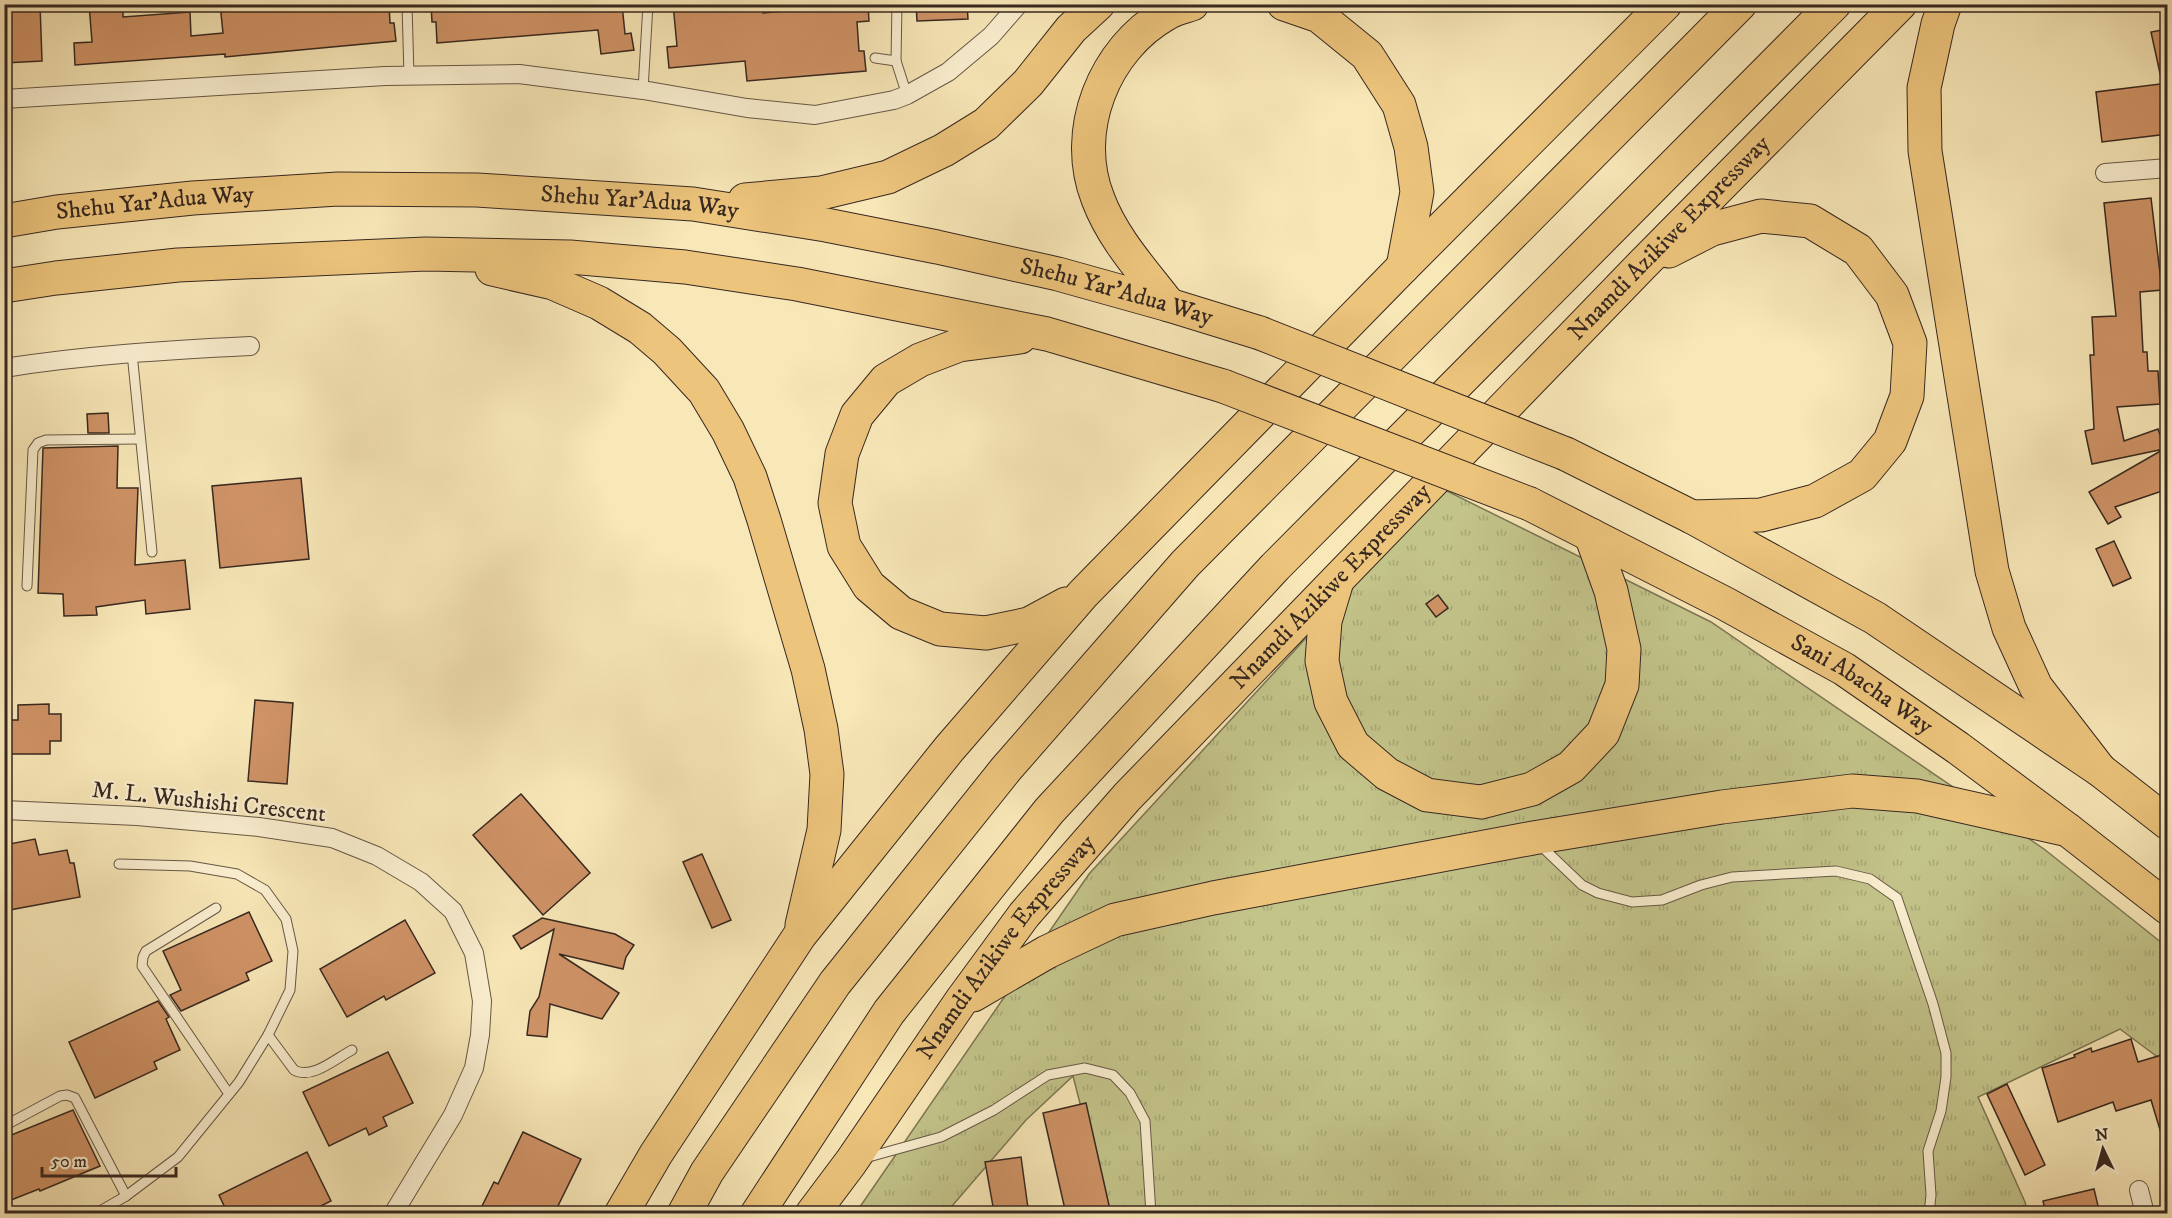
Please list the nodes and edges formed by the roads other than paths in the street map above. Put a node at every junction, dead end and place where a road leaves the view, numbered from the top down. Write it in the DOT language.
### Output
graph roads {
  1 [pos="407,4"];
  2 [pos="648,4"];
  3 [pos="897,4"];
  4 [pos="1019,4"];
  5 [pos="1098,4"];
  6 [pos="1192,4"];
  7 [pos="1284,4"];
  8 [pos="1665,4"];
  9 [pos="1740,4"];
  10 [pos="1834,4"];
  11 [pos="1900,4"];
  12 [pos="1945,4"];
  13 [pos="875,58"];
  14 [pos="896,61"];
  15 [pos="409,76"];
  16 [pos="643,90"];
  17 [pos="907,95"];
  18 [pos="4,99"];
  19 [pos="2168,168"];
  20 [pos="2105,173"];
  21 [pos="693,204"];
  22 [pos="4,221"];
  23 [pos="426,254"];
  24 [pos="1641,266"];
  25 [pos="1403,267"];
  26 [pos="4,286"];
  27 [pos="1169,305"];
  28 [pos="1047,334"];
  29 [pos="250,346"];
  30 [pos="132,353"];
  31 [pos="4,368"];
  32 [pos="141,439"];
  33 [pos="1692,517"];
  34 [pos="1591,535"];
  35 [pos="152,552"];
  36 [pos="1339,576"];
  37 [pos="27,586"];
  38 [pos="1083,594"];
  39 [pos="2100,770"];
  40 [pos="4,810"];
  41 [pos="2168,823"];
  42 [pos="2068,830"];
  43 [pos="1533,838"];
  44 [pos="119,864"];
  45 [pos="216,908"];
  46 [pos="2168,908"];
  47 [pos="800,935"];
  48 [pos="962,1001"];
  49 [pos="268,1035"];
  50 [pos="352,1050"];
  51 [pos="229,1094"];
  52 [pos="4,1126"];
  53 [pos="851,1162"];
  54 [pos="2139,1190"];
  55 [pos="126,1196"];
  56 [pos="95,1214"];
  57 [pos="393,1214"];
  58 [pos="621,1214"];
  59 [pos="684,1214"];
  60 [pos="757,1214"];
  61 [pos="812,1214"];
  62 [pos="1151,1214"];
  63 [pos="1929,1214"];
  64 [pos="2145,1214"];
  1 -- 15 [label="lane"];
  2 -- 16 [label="lane"];
  3 -- 14 [label="lane"];
  4 -- 17 [label="street"];
  5 -- 21 [label="highway"];
  6 -- 27 [label="highway"];
  7 -- 25 [label="highway"];
  8 -- 25 [label="highway"];
  9 -- 59 [label="highway"];
  10 -- 60 [label="highway, Nnamdi Azikiwe Expressway"];
  11 -- 24 [label="highway, Nnamdi Azikiwe Expressway"];
  12 -- 39 [label="highway"];
  13 -- 14 [label="lane"];
  14 -- 17 [label="lane"];
  15 -- 16 [label="street"];
  15 -- 18 [label="street"];
  16 -- 17 [label="street"];
  19 -- 20 [label="street"];
  21 -- 22 [label="highway, Shehu Yar'Adua Way"];
  21 -- 27 [label="highway, Shehu Yar'Adua Way"];
  23 -- 26 [label="highway"];
  23 -- 28 [label="highway"];
  23 -- 47 [label="highway"];
  24 -- 33 [label="highway"];
  24 -- 36 [label="highway, Nnamdi Azikiwe Expressway"];
  25 -- 38 [label="highway"];
  27 -- 33 [label="highway, Shehu Yar'Adua Way, bridge"];
  28 -- 34 [label="highway, Sani Abacha Way, bridge"];
  28 -- 38 [label="highway"];
  29 -- 30 [label="street"];
  30 -- 31 [label="street"];
  30 -- 32 [label="lane"];
  32 -- 35 [label="lane"];
  32 -- 37 [label="lane"];
  33 -- 39 [label="highway"];
  34 -- 36 [label="highway"];
  34 -- 42 [label="highway, Sani Abacha Way"];
  36 -- 48 [label="highway, Nnamdi Azikiwe Expressway"];
  38 -- 47 [label="highway"];
  39 -- 41 [label="highway"];
  40 -- 57 [label="street, M. L. Wushishi Crescent"];
  42 -- 43 [label="highway"];
  42 -- 46 [label="highway, Sani Abacha Way"];
  43 -- 48 [label="highway"];
  43 -- 63 [label="lane"];
  44 -- 49 [label="lane"];
  45 -- 51 [label="lane"];
  47 -- 58 [label="highway"];
  48 -- 53 [label="highway, Nnamdi Azikiwe Expressway"];
  49 -- 50 [label="lane"];
  49 -- 51 [label="lane"];
  51 -- 55 [label="lane"];
  52 -- 55 [label="lane"];
  53 -- 61 [label="highway, Nnamdi Azikiwe Expressway"];
  53 -- 62 [label="lane"];
  54 -- 64 [label="street"];
  55 -- 56 [label="lane"];
}
